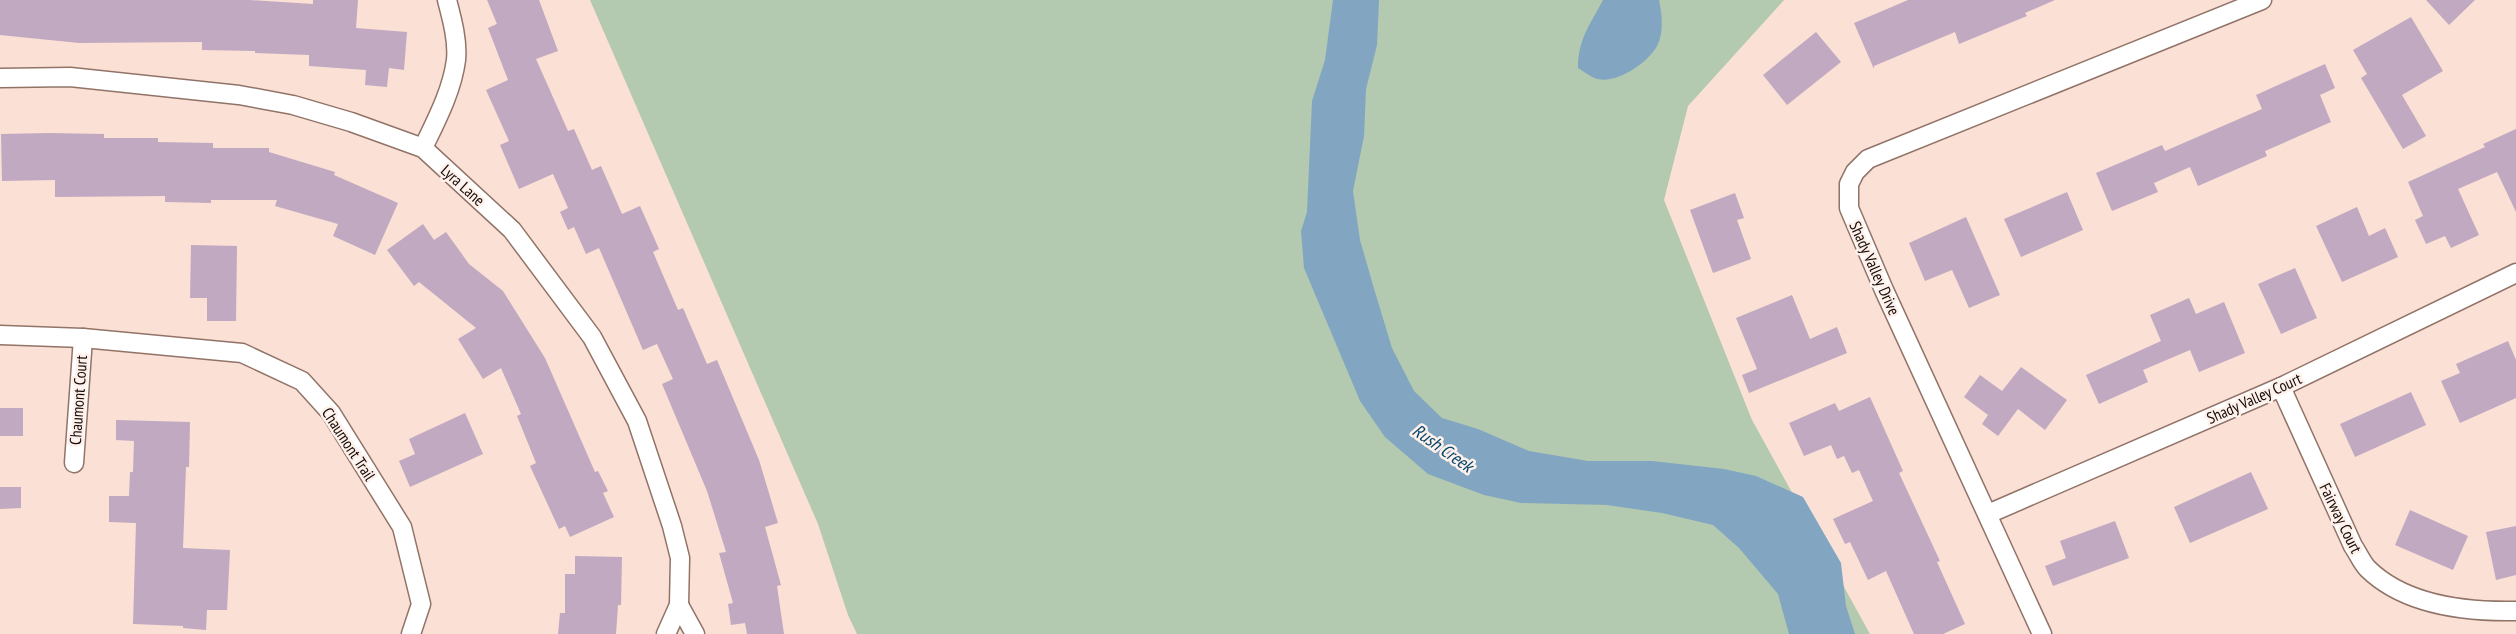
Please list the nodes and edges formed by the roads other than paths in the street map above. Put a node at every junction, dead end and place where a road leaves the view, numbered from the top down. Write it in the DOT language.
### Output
graph roads {
  1 [pos="447,0"];
  2 [pos="2262,0"];
  3 [pos="0,78"];
  4 [pos="423,148"];
  5 [pos="2516,273"];
  6 [pos="0,334"];
  7 [pos="83,338"];
  8 [pos="2281,387"];
  9 [pos="74,463"];
  10 [pos="1988,514"];
  11 [pos="679,605"];
  12 [pos="2516,611"];
  13 [pos="411,634"];
  14 [pos="666,634"];
  15 [pos="695,634"];
  16 [pos="2042,634"];
  1 -- 4 [label="street"];
  2 -- 10 [label="street, Shady Valley Drive"];
  3 -- 4 [label="street, Lyra Lane"];
  4 -- 11 [label="street, Lyra Lane"];
  5 -- 8 [label="street, Shady Valley Court"];
  6 -- 7 [label="street, Chaumont Trail"];
  7 -- 9 [label="street, Chaumont Court"];
  7 -- 13 [label="street, Chaumont Trail"];
  8 -- 10 [label="street, Shady Valley Court"];
  8 -- 12 [label="street, Fairway Court"];
  10 -- 16 [label="street, Shady Valley Drive"];
  11 -- 14 [label="street, Lyra Lane"];
  11 -- 15 [label="street"];
}
